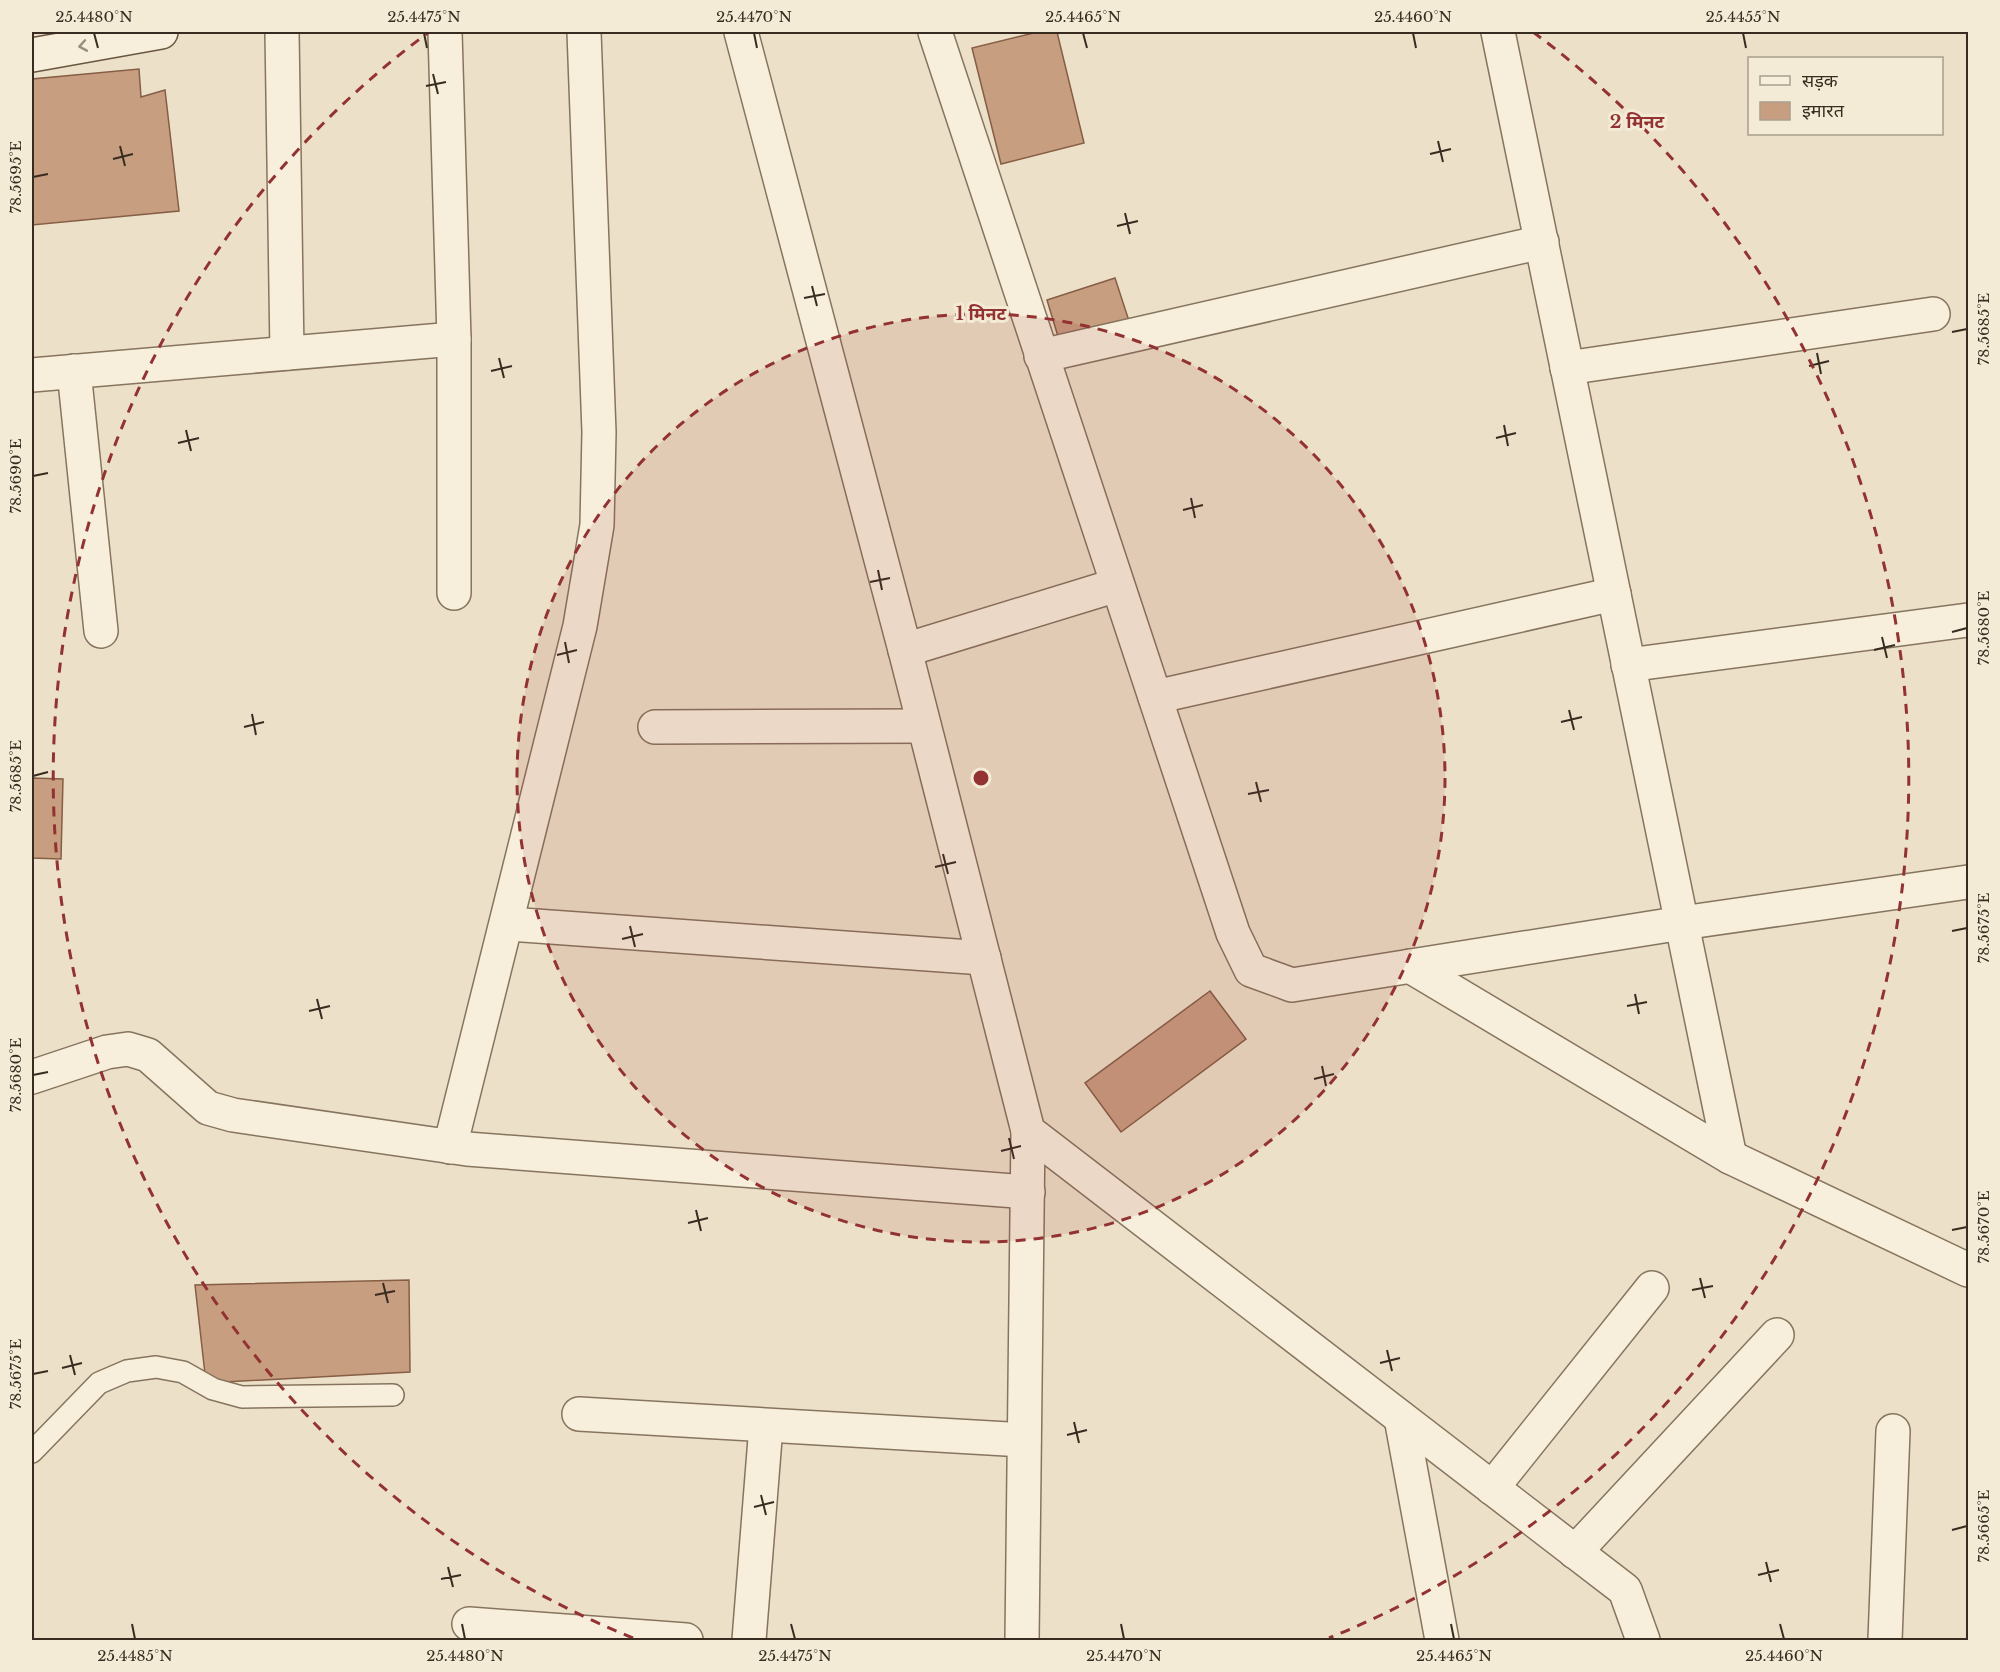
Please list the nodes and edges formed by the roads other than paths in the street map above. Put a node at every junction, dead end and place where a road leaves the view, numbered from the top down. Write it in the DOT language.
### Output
graph roads {
  1 [pos="161,32"];
  2 [pos="282,32"];
  3 [pos="445,32"];
  4 [pos="584,32"];
  5 [pos="741,32"];
  6 [pos="934,32"];
  7 [pos="1498,32"];
  8 [pos="32,55"];
  9 [pos="1542,242"];
  10 [pos="1933,314"];
  11 [pos="454,339"];
  12 [pos="287,353"];
  13 [pos="1041,356"];
  14 [pos="1568,368"];
  15 [pos="74,371"];
  16 [pos="32,375"];
  17 [pos="1117,585"];
  18 [pos="454,593"];
  19 [pos="1614,594"];
  20 [pos="1968,620"];
  21 [pos="100,631"];
  22 [pos="905,650"];
  23 [pos="1628,665"];
  24 [pos="1155,697"];
  25 [pos="924,726"];
  26 [pos="655,727"];
  27 [pos="1968,882"];
  28 [pos="1682,923"];
  29 [pos="508,924"];
  30 [pos="984,958"];
  31 [pos="1410,966"];
  32 [pos="32,1077"];
  33 [pos="1028,1131"];
  34 [pos="450,1148"];
  35 [pos="1730,1157"];
  36 [pos="1028,1192"];
  37 [pos="1968,1270"];
  38 [pos="1652,1288"];
  39 [pos="1777,1335"];
  40 [pos="393,1395"];
  41 [pos="579,1414"];
  42 [pos="1401,1418"];
  43 [pos="766,1426"];
  44 [pos="1893,1431"];
  45 [pos="1024,1440"];
  46 [pos="32,1452"];
  47 [pos="1492,1488"];
  48 [pos="1575,1552"];
  49 [pos="470,1624"];
  50 [pos="686,1641"];
  51 [pos="749,1641"];
  52 [pos="1022,1641"];
  53 [pos="1442,1641"];
  54 [pos="1643,1641"];
  55 [pos="1885,1641"];
  1 -- 8 [label="street, one-way"];
  2 -- 12 [label="street"];
  3 -- 11 [label="street"];
  4 -- 29 [label="street"];
  5 -- 22 [label="street"];
  6 -- 13 [label="street"];
  7 -- 9 [label="street"];
  9 -- 13 [label="street"];
  9 -- 14 [label="street"];
  10 -- 14 [label="street"];
  11 -- 12 [label="street"];
  11 -- 18 [label="street"];
  12 -- 15 [label="street"];
  13 -- 17 [label="street"];
  14 -- 19 [label="street"];
  15 -- 16 [label="street"];
  15 -- 21 [label="street"];
  17 -- 22 [label="street"];
  17 -- 24 [label="street"];
  19 -- 23 [label="street"];
  19 -- 24 [label="street"];
  20 -- 23 [label="street"];
  22 -- 25 [label="street"];
  23 -- 28 [label="street"];
  24 -- 31 [label="street"];
  25 -- 26 [label="street"];
  25 -- 30 [label="street"];
  27 -- 28 [label="street"];
  28 -- 31 [label="street"];
  28 -- 35 [label="street"];
  29 -- 30 [label="street"];
  29 -- 34 [label="street"];
  30 -- 33 [label="street"];
  31 -- 35 [label="street"];
  32 -- 34 [label="street"];
  33 -- 36 [label="street"];
  33 -- 42 [label="street"];
  34 -- 36 [label="street"];
  35 -- 37 [label="street"];
  36 -- 45 [label="street"];
  38 -- 47 [label="street"];
  39 -- 48 [label="street"];
  40 -- 46 [label="lane"];
  41 -- 43 [label="street"];
  42 -- 47 [label="street"];
  42 -- 53 [label="street"];
  43 -- 45 [label="street"];
  43 -- 51 [label="street"];
  44 -- 55 [label="street"];
  45 -- 52 [label="street"];
  47 -- 48 [label="street"];
  48 -- 54 [label="street"];
  49 -- 50 [label="street"];
}
